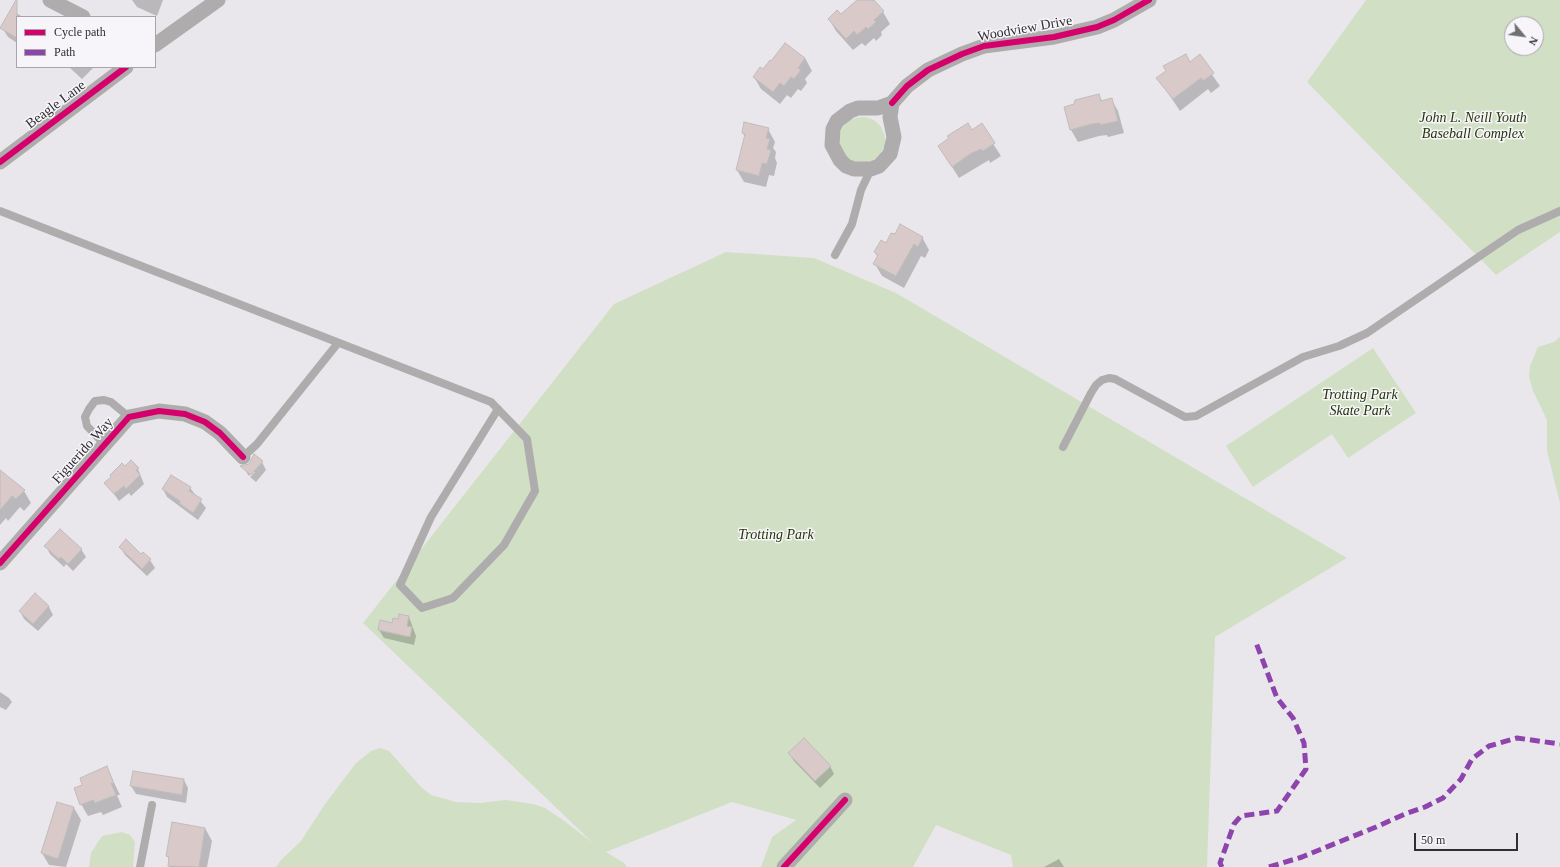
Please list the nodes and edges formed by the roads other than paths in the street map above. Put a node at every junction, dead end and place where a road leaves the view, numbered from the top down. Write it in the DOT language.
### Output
graph roads {
  1 [pos="50,0"];
  2 [pos="218,0"];
  3 [pos="1148,0"];
  4 [pos="81,16"];
  5 [pos="156,44"];
  6 [pos="125,68"];
  7 [pos="892,103"];
  8 [pos="0,162"];
  9 [pos="870,170"];
  10 [pos="1560,210"];
  11 [pos="0,211"];
  12 [pos="835,255"];
  13 [pos="338,343"];
  14 [pos="498,409"];
  15 [pos="129,417"];
  16 [pos="105,445"];
  17 [pos="1063,447"];
  18 [pos="244,457"];
  19 [pos="0,563"];
  20 [pos="845,800"];
  21 [pos="152,805"];
  22 [pos="140,867"];
  23 [pos="784,867"];
  1 -- 4 [label="street"];
  2 -- 5 [label="street"];
  3 -- 7 [label="street, Woodview Drive"];
  6 -- 8 [label="street, Beagle Lane"];
  7 -- 9 [label="street"];
  7 -- 9 [label="street"];
  9 -- 12 [label="lane"];
  10 -- 17 [label="lane"];
  11 -- 13 [label="lane"];
  13 -- 14 [label="lane"];
  13 -- 18 [label="lane"];
  14 -- 14 [label="lane"];
  15 -- 16 [label="street, Figuerido Way"];
  15 -- 16 [label="lane"];
  15 -- 18 [label="street, Figuerido Way"];
  16 -- 19 [label="street, Figuerido Way"];
  20 -- 23 [label="street"];
  21 -- 22 [label="lane"];
}
